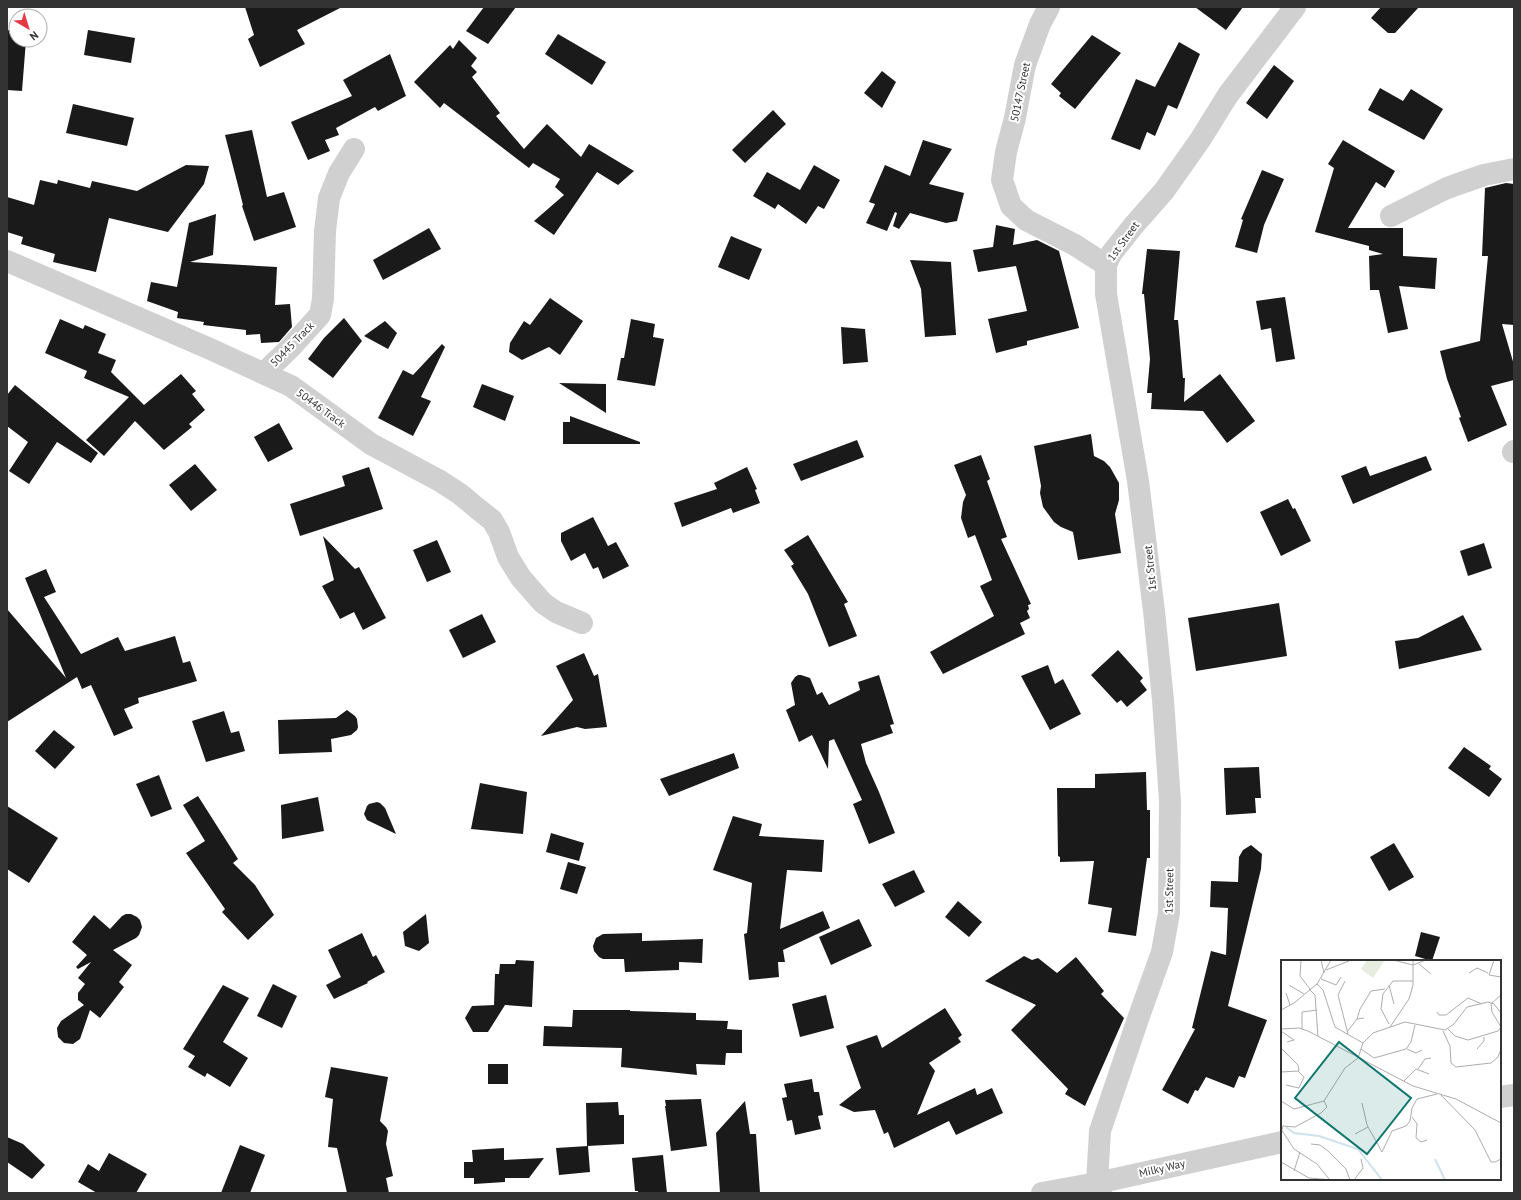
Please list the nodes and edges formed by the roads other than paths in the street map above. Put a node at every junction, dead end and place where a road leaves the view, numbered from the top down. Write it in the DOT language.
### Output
graph roads {
  1 [pos="1049,7"];
  2 [pos="1295,7"];
  3 [pos="354,149"];
  4 [pos="1514,169"];
  5 [pos="1391,216"];
  6 [pos="7,261"];
  7 [pos="1106,265"];
  8 [pos="264,373"];
  9 [pos="582,623"];
  10 [pos="1514,1095"];
  11 [pos="1501,1097"];
  12 [pos="1281,1142"];
  13 [pos="1099,1188"];
  14 [pos="1042,1193"];
  1 -- 7 [label="street, 50147 Street"];
  2 -- 7 [label="street, 1st Street"];
  3 -- 8 [label="street, 50445 Track"];
  4 -- 5 [label="street"];
  6 -- 8 [label="street, 50446 Track"];
  7 -- 13 [label="street, 1st Street"];
  8 -- 9 [label="street, 50446 Track"];
  10 -- 11 [label="street"];
  12 -- 13 [label="street, Milky Way"];
  13 -- 14 [label="street, Milky Way"];
}
